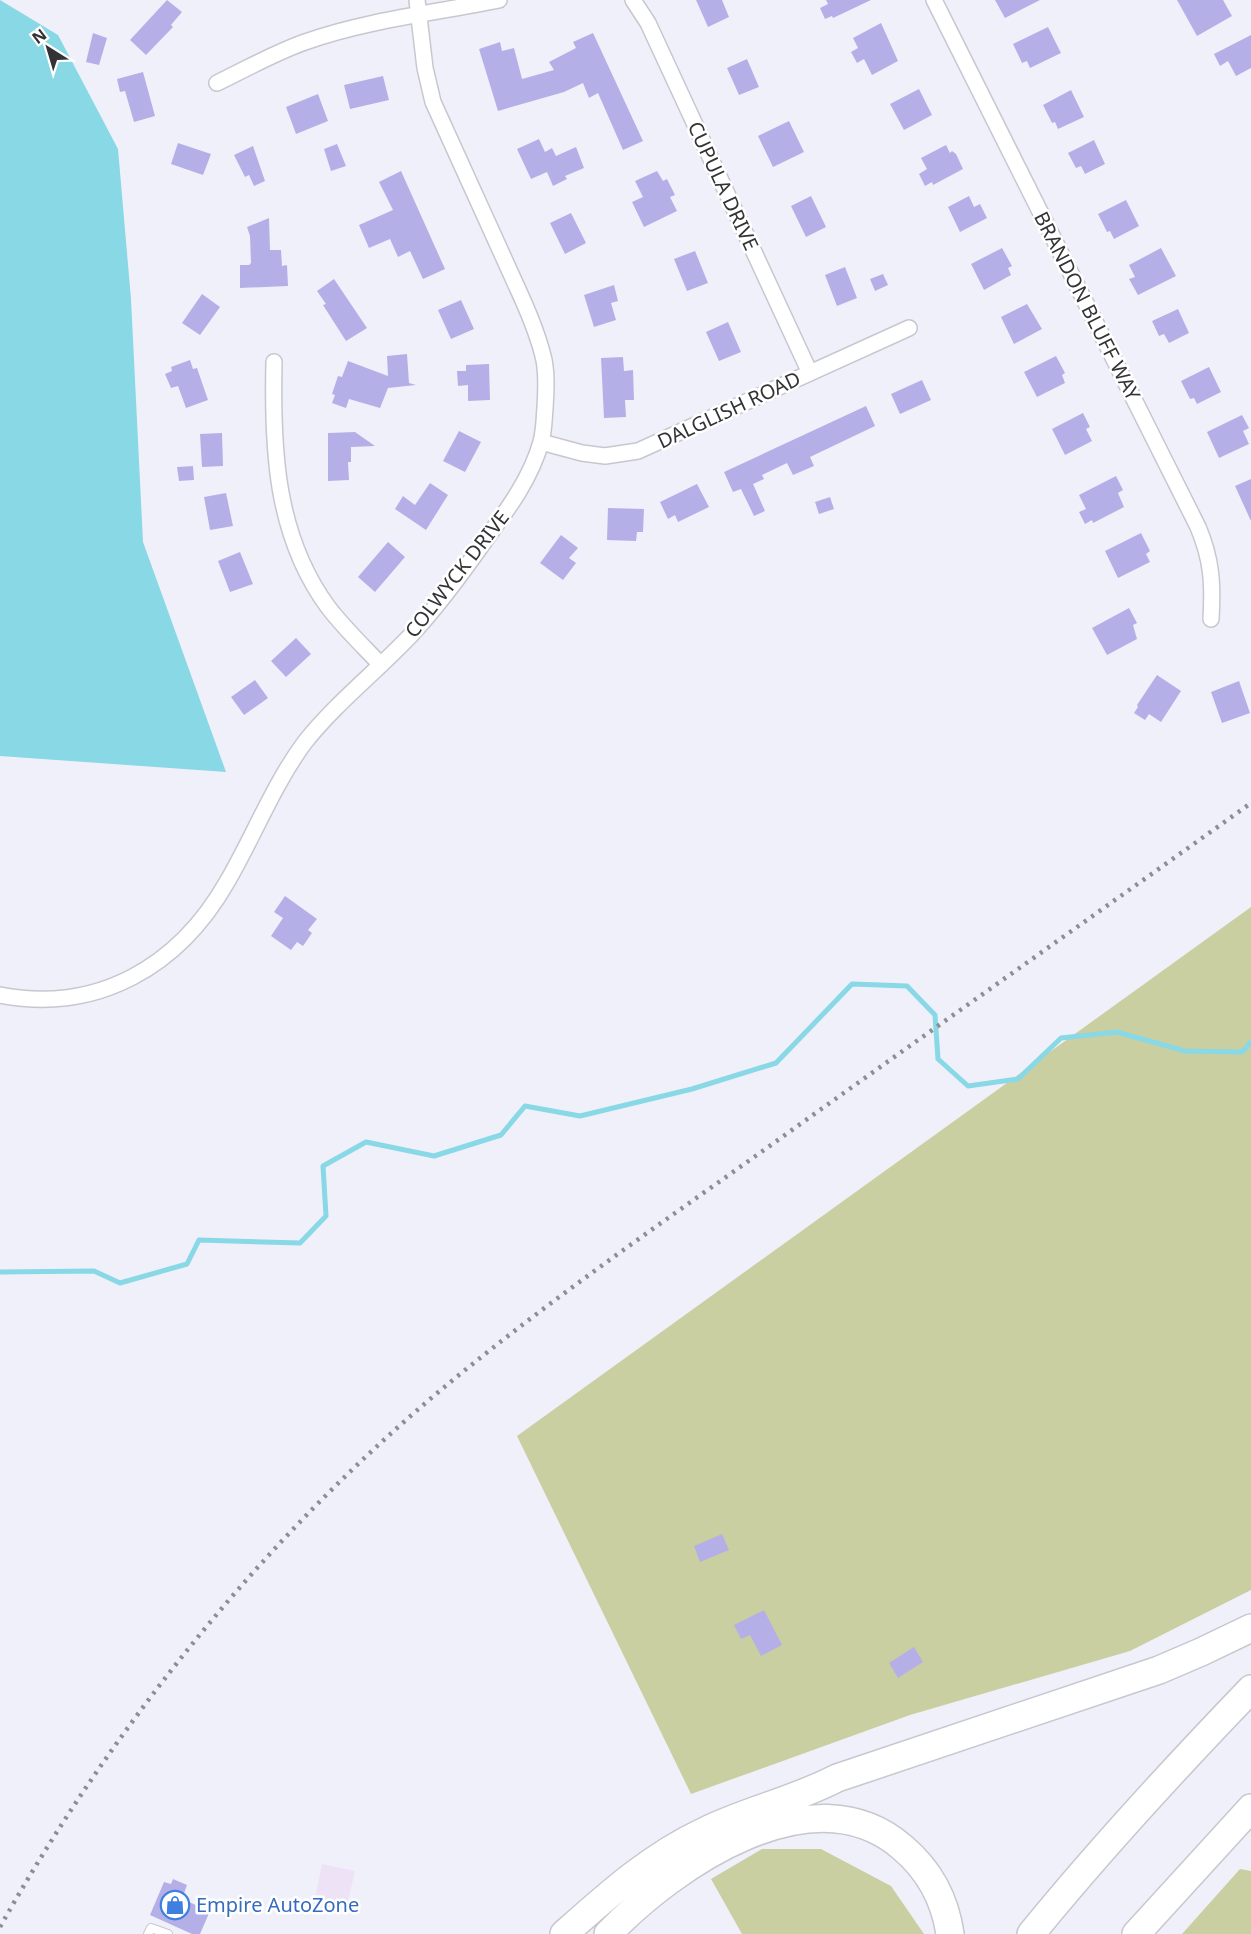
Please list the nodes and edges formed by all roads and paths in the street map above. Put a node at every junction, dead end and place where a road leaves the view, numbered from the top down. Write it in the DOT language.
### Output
graph roads {
  1 [pos="417,0"];
  2 [pos="499,0"];
  3 [pos="633,0"];
  4 [pos="934,0"];
  5 [pos="419,16"];
  6 [pos="217,83"];
  7 [pos="909,328"];
  8 [pos="274,362"];
  9 [pos="810,373"];
  10 [pos="542,442"];
  11 [pos="1211,619"];
  12 [pos="381,665"];
  13 [pos="0,995"];
  14 [pos="1251,1628"];
  15 [pos="1251,1689"];
  16 [pos="1251,1808"];
  17 [pos="148,1934"];
  18 [pos="168,1934"];
  19 [pos="564,1934"];
  20 [pos="608,1934"];
  21 [pos="950,1934"];
  22 [pos="1031,1934"];
  23 [pos="1136,1934"];
  1 -- 5 [label="street, COLWYCK DRIVE"];
  2 -- 5 [label="street"];
  3 -- 9 [label="street, CUPULA DRIVE"];
  4 -- 11 [label="street, BRANDON BLUFF WAY"];
  5 -- 6 [label="street"];
  5 -- 10 [label="street, COLWYCK DRIVE"];
  7 -- 9 [label="street, DALGLISH ROAD"];
  8 -- 12 [label="street"];
  9 -- 10 [label="street, DALGLISH ROAD"];
  10 -- 12 [label="street, COLWYCK DRIVE"];
  12 -- 13 [label="street, COLWYCK DRIVE"];
  14 -- 19 [label="highway"];
  15 -- 22 [label="highway"];
  16 -- 23 [label="highway"];
  17 -- 18 [label="lane"];
  20 -- 21 [label="highway"];
}
